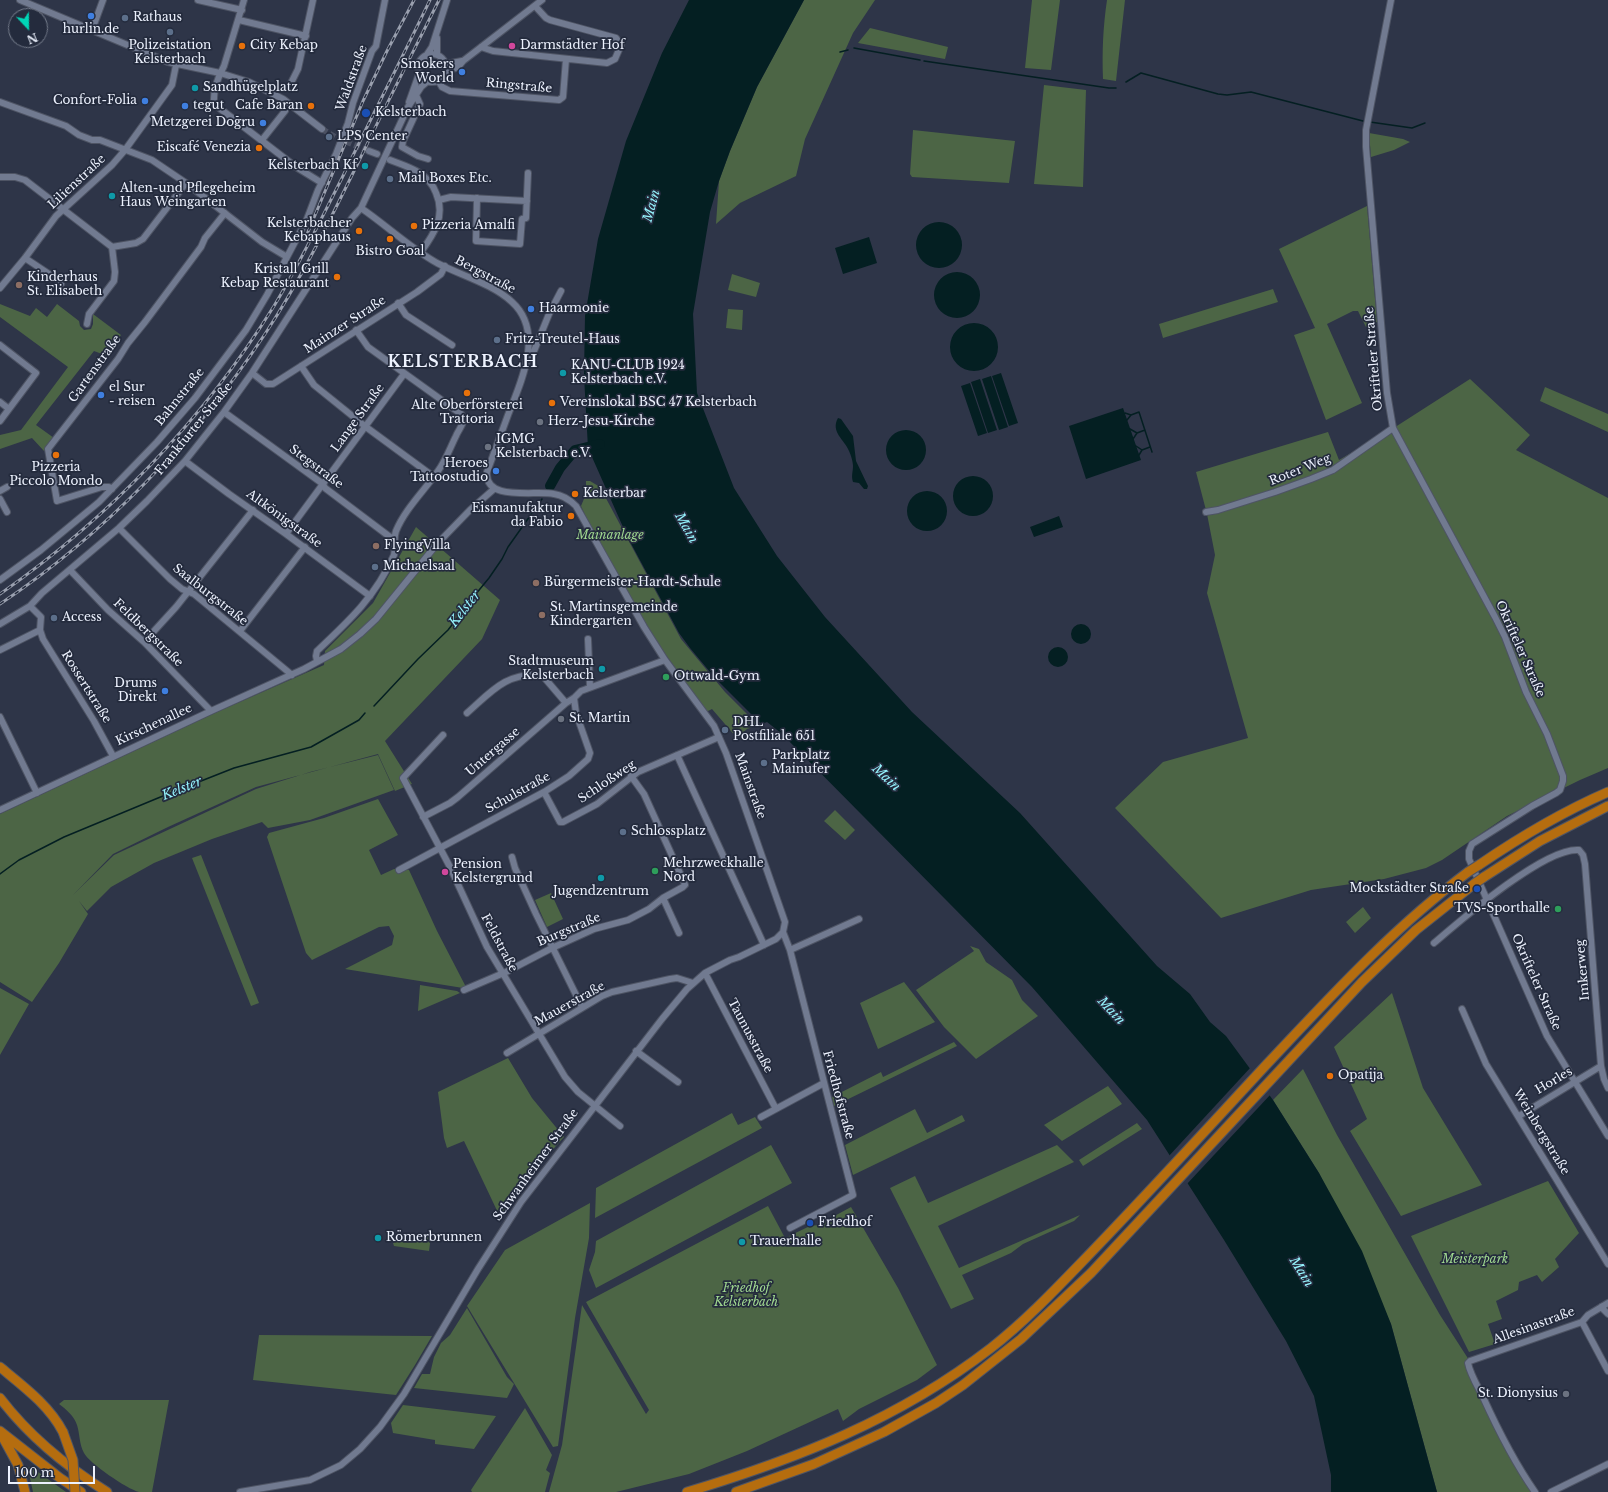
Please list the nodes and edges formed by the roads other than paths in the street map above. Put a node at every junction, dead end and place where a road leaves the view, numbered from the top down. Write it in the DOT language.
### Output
graph roads {
  1 [pos="20,0"];
  2 [pos="103,0"];
  3 [pos="198,0"];
  4 [pos="244,0"];
  5 [pos="313,0"];
  6 [pos="385,0"];
  7 [pos="447,0"];
  8 [pos="542,0"];
  9 [pos="1391,0"];
  10 [pos="535,6"];
  11 [pos="242,10"];
  12 [pos="239,20"];
  13 [pos="92,30"];
  14 [pos="436,35"];
  15 [pos="306,36"];
  16 [pos="481,47"];
  17 [pos="436,55"];
  18 [pos="426,56"];
  19 [pos="566,59"];
  20 [pos="444,61"];
  21 [pos="463,61"];
  22 [pos="176,65"];
  23 [pos="445,72"];
  24 [pos="220,73"];
  25 [pos="419,74"];
  26 [pos="438,80"];
  27 [pos="428,81"];
  28 [pos="291,83"];
  29 [pos="416,95"];
  30 [pos="0,102"];
  31 [pos="408,108"];
  32 [pos="285,111"];
  33 [pos="322,129"];
  34 [pos="262,140"];
  35 [pos="126,150"];
  36 [pos="369,151"];
  37 [pos="377,154"];
  38 [pos="428,159"];
  39 [pos="390,160"];
  40 [pos="528,173"];
  41 [pos="0,177"];
  42 [pos="186,183"];
  43 [pos="322,183"];
  44 [pos="477,198"];
  45 [pos="439,200"];
  46 [pos="527,201"];
  47 [pos="62,208"];
  48 [pos="361,208"];
  49 [pos="225,213"];
  50 [pos="112,247"];
  51 [pos="421,252"];
  52 [pos="287,257"];
  53 [pos="25,258"];
  54 [pos="445,266"];
  55 [pos="61,284"];
  56 [pos="1,286"];
  57 [pos="561,291"];
  58 [pos="398,303"];
  59 [pos="87,324"];
  60 [pos="356,330"];
  61 [pos="0,345"];
  62 [pos="452,345"];
  63 [pos="526,362"];
  64 [pos="301,366"];
  65 [pos="252,373"];
  66 [pos="404,374"];
  67 [pos="0,402"];
  68 [pos="9,409"];
  69 [pos="224,412"];
  70 [pos="0,421"];
  71 [pos="366,427"];
  72 [pos="1393,428"];
  73 [pos="185,461"];
  74 [pos="434,477"];
  75 [pos="323,484"];
  76 [pos="6,487"];
  77 [pos="112,489"];
  78 [pos="494,489"];
  79 [pos="0,490"];
  80 [pos="0,499"];
  81 [pos="253,510"];
  82 [pos="7,512"];
  83 [pos="1206,512"];
  84 [pos="119,528"];
  85 [pos="286,534"];
  86 [pos="394,540"];
  87 [pos="305,547"];
  88 [pos="70,570"];
  89 [pos="0,580"];
  90 [pos="189,591"];
  91 [pos="370,596"];
  92 [pos="30,606"];
  93 [pos="0,624"];
  94 [pos="40,630"];
  95 [pos="240,631"];
  96 [pos="588,639"];
  97 [pos="144,642"];
  98 [pos="0,650"];
  99 [pos="665,660"];
  100 [pos="317,661"];
  101 [pos="292,675"];
  102 [pos="590,687"];
  103 [pos="574,698"];
  104 [pos="566,703"];
  105 [pos="211,711"];
  106 [pos="467,713"];
  107 [pos="1,721"];
  108 [pos="443,735"];
  109 [pos="719,736"];
  110 [pos="677,755"];
  111 [pos="113,756"];
  112 [pos="631,776"];
  113 [pos="544,792"];
  114 [pos="1608,792"];
  115 [pos="37,793"];
  116 [pos="1608,806"];
  117 [pos="0,810"];
  118 [pos="423,817"];
  119 [pos="440,848"];
  120 [pos="512,857"];
  121 [pos="398,870"];
  122 [pos="663,898"];
  123 [pos="1487,898"];
  124 [pos="859,919"];
  125 [pos="783,932"];
  126 [pos="679,933"];
  127 [pos="1434,943"];
  128 [pos="764,945"];
  129 [pos="552,948"];
  130 [pos="790,950"];
  131 [pos="502,973"];
  132 [pos="705,973"];
  133 [pos="693,983"];
  134 [pos="464,990"];
  135 [pos="582,1007"];
  136 [pos="1462,1009"];
  137 [pos="539,1034"];
  138 [pos="636,1051"];
  139 [pos="507,1053"];
  140 [pos="1602,1066"];
  141 [pos="678,1082"];
  142 [pos="1575,1082"];
  143 [pos="824,1083"];
  144 [pos="1608,1088"];
  145 [pos="594,1106"];
  146 [pos="776,1109"];
  147 [pos="1519,1116"];
  148 [pos="761,1117"];
  149 [pos="620,1126"];
  150 [pos="1608,1136"];
  151 [pos="790,1228"];
  152 [pos="1608,1264"];
  153 [pos="1608,1303"];
  154 [pos="1602,1307"];
  155 [pos="1608,1314"];
  156 [pos="1582,1322"];
  157 [pos="0,1367"];
  158 [pos="1608,1371"];
  159 [pos="0,1398"];
  160 [pos="0,1432"];
  161 [pos="1608,1464"];
  162 [pos="25,1492"];
  163 [pos="75,1492"];
  164 [pos="81,1492"];
  165 [pos="107,1492"];
  166 [pos="240,1492"];
  167 [pos="687,1492"];
  168 [pos="736,1492"];
  169 [pos="1535,1492"];
  170 [pos="1551,1492"];
  1 -- 13 [label="street"];
  2 -- 13 [label="street"];
  3 -- 11 [label="street"];
  4 -- 11 [label="street"];
  5 -- 15 [label="street"];
  6 -- 43 [label="street, Waldstraße"];
  7 -- 14 [label="street"];
  8 -- 10 [label="street"];
  9 -- 72 [label="street, Okrifteler Straße"];
  10 -- 16 [label="street"];
  10 -- 19 [label="street"];
  11 -- 12 [label="street"];
  12 -- 15 [label="street"];
  12 -- 24 [label="street"];
  13 -- 22 [label="street"];
  14 -- 17 [label="street"];
  14 -- 18 [label="street"];
  15 -- 28 [label="street"];
  16 -- 19 [label="street"];
  16 -- 21 [label="street"];
  17 -- 18 [label="street"];
  17 -- 20 [label="street"];
  18 -- 25 [label="street"];
  19 -- 26 [label="street, Ringstraße"];
  20 -- 21 [label="street"];
  20 -- 23 [label="street"];
  21 -- 23 [label="street"];
  22 -- 24 [label="street"];
  22 -- 35 [label="street, Lilienstraße"];
  23 -- 26 [label="street"];
  24 -- 33 [label="street"];
  24 -- 34 [label="street"];
  25 -- 27 [label="street"];
  25 -- 31 [label="street"];
  26 -- 27 [label="street"];
  27 -- 29 [label="street"];
  29 -- 31 [label="street"];
  29 -- 38 [label="street"];
  30 -- 35 [label="street"];
  31 -- 48 [label="street, Frankfurter Straße"];
  32 -- 34 [label="street"];
  34 -- 43 [label="street"];
  35 -- 42 [label="street"];
  35 -- 47 [label="street, Lilienstraße"];
  36 -- 37 [label="street"];
  39 -- 45 [label="street"];
  40 -- 46 [label="street"];
  41 -- 47 [label="street"];
  42 -- 49 [label="street"];
  42 -- 50 [label="street"];
  43 -- 52 [label="street, Bahnstraße"];
  44 -- 45 [label="street"];
  44 -- 46 [label="street"];
  44 -- 46 [label="street"];
  45 -- 51 [label="street"];
  47 -- 50 [label="street"];
  47 -- 53 [label="street, Lilienstraße"];
  48 -- 51 [label="street, Bergstraße"];
  48 -- 65 [label="street, Frankfurter Straße"];
  49 -- 52 [label="street"];
  49 -- 77 [label="street, Gartenstraße"];
  50 -- 59 [label="street"];
  51 -- 54 [label="street, Bergstraße"];
  52 -- 77 [label="street, Bahnstraße"];
  53 -- 55 [label="street"];
  53 -- 56 [label="street, Lilienstraße"];
  54 -- 58 [label="street, Mainzer Straße"];
  54 -- 63 [label="street, Bergstraße"];
  57 -- 63 [label="street"];
  58 -- 60 [label="street, Mainzer Straße"];
  58 -- 62 [label="street"];
  60 -- 64 [label="street, Mainzer Straße"];
  60 -- 66 [label="street"];
  61 -- 68 [label="street"];
  63 -- 78 [label="street, Bergstraße"];
  64 -- 65 [label="street, Mainzer Straße"];
  64 -- 71 [label="street"];
  65 -- 69 [label="street, Frankfurter Straße"];
  66 -- 71 [label="street, Lange Straße"];
  66 -- 74 [label="street"];
  67 -- 68 [label="street"];
  68 -- 70 [label="street"];
  69 -- 73 [label="street, Frankfurter Straße"];
  69 -- 75 [label="street, Stegstraße"];
  71 -- 74 [label="street"];
  71 -- 75 [label="street, Lange Straße"];
  72 -- 83 [label="street, Roter Weg"];
  72 -- 123 [label="street, Okrifteler Straße"];
  73 -- 81 [label="street, Altkönigstraße"];
  73 -- 84 [label="street, Frankfurter Straße"];
  74 -- 86 [label="street"];
  75 -- 85 [label="street, Lange Straße"];
  75 -- 86 [label="street, Stegstraße"];
  76 -- 79 [label="street"];
  77 -- 89 [label="street, Bahnstraße"];
  78 -- 99 [label="street, Mainstraße"];
  78 -- 100 [label="street, Kirschenallee"];
  80 -- 82 [label="street"];
  81 -- 85 [label="street, Altkönigstraße"];
  81 -- 90 [label="street"];
  84 -- 88 [label="street, Frankfurter Straße"];
  84 -- 90 [label="street, Saalburgstraße"];
  85 -- 87 [label="street, Altkönigstraße"];
  86 -- 91 [label="street"];
  87 -- 91 [label="street, Altkönigstraße"];
  87 -- 95 [label="street"];
  88 -- 92 [label="street, Frankfurter Straße"];
  88 -- 97 [label="street, Feldbergstraße"];
  90 -- 95 [label="street, Saalburgstraße"];
  90 -- 97 [label="street"];
  91 -- 100 [label="street"];
  92 -- 93 [label="street, Frankfurter Straße"];
  92 -- 94 [label="street, Rossertstraße"];
  94 -- 98 [label="street"];
  94 -- 111 [label="street, Rossertstraße"];
  95 -- 101 [label="street, Saalburgstraße"];
  96 -- 102 [label="street"];
  97 -- 105 [label="street, Feldbergstraße"];
  99 -- 102 [label="street, Untergasse"];
  99 -- 109 [label="street, Mainstraße"];
  100 -- 101 [label="street, Kirschenallee"];
  101 -- 105 [label="street, Kirschenallee"];
  102 -- 103 [label="street, Untergasse"];
  103 -- 104 [label="street, Untergasse"];
  103 -- 113 [label="street, Schulstraße"];
  104 -- 106 [label="street"];
  104 -- 118 [label="street, Untergasse"];
  105 -- 111 [label="street, Kirschenallee"];
  107 -- 115 [label="street"];
  108 -- 118 [label="street, Feldstraße"];
  109 -- 110 [label="street, Schloßweg"];
  109 -- 125 [label="street, Mainstraße"];
  110 -- 112 [label="street, Schloßweg"];
  110 -- 128 [label="street"];
  111 -- 115 [label="street, Kirschenallee"];
  112 -- 113 [label="street, Schloßweg"];
  112 -- 122 [label="street, Burgstraße"];
  113 -- 119 [label="street, Schulstraße"];
  114 -- 167 [label="highway, bridge"];
  115 -- 117 [label="street, Kirschenallee"];
  116 -- 168 [label="highway, bridge"];
  118 -- 119 [label="street, Feldstraße"];
  119 -- 121 [label="street, Schulstraße"];
  119 -- 131 [label="street, Feldstraße"];
  120 -- 129 [label="street"];
  122 -- 126 [label="street"];
  122 -- 129 [label="street, Burgstraße"];
  123 -- 127 [label="street"];
  123 -- 140 [label="street, Imkerweg"];
  123 -- 142 [label="street, Okrifteler Straße"];
  124 -- 130 [label="street"];
  125 -- 128 [label="street, Schwanheimer Straße"];
  125 -- 130 [label="street, Friedhofstraße"];
  128 -- 132 [label="street, Schwanheimer Straße"];
  129 -- 131 [label="street, Burgstraße"];
  129 -- 135 [label="street"];
  130 -- 143 [label="street, Friedhofstraße"];
  131 -- 134 [label="street, Burgstraße"];
  131 -- 137 [label="street, Feldstraße"];
  132 -- 133 [label="street, Schwanheimer Straße"];
  132 -- 146 [label="street, Taunusstraße"];
  133 -- 135 [label="street, Mauerstraße"];
  133 -- 138 [label="street, Schwanheimer Straße"];
  135 -- 137 [label="street, Mauerstraße"];
  136 -- 147 [label="street, Weinbergstraße"];
  137 -- 139 [label="street, Mauerstraße"];
  137 -- 145 [label="street, Feldstraße"];
  138 -- 141 [label="street"];
  138 -- 145 [label="street, Schwanheimer Straße"];
  140 -- 142 [label="street, Horles"];
  140 -- 144 [label="street, Imkerweg"];
  142 -- 147 [label="street, Horles"];
  142 -- 150 [label="street, Okrifteler Straße"];
  143 -- 146 [label="street"];
  143 -- 151 [label="street, Friedhofstraße"];
  145 -- 149 [label="street, Feldstraße"];
  145 -- 166 [label="street, Schwanheimer Straße"];
  146 -- 148 [label="street"];
  147 -- 152 [label="street, Weinbergstraße"];
  153 -- 154 [label="street, Allesinastraße"];
  154 -- 155 [label="street"];
  154 -- 156 [label="street, Allesinastraße"];
  156 -- 158 [label="street"];
  156 -- 169 [label="street, Allesinastraße"];
  157 -- 163 [label="highway, bridge"];
  159 -- 165 [label="highway"];
  160 -- 162 [label="highway"];
  160 -- 164 [label="highway"];
  161 -- 170 [label="street"];
}
